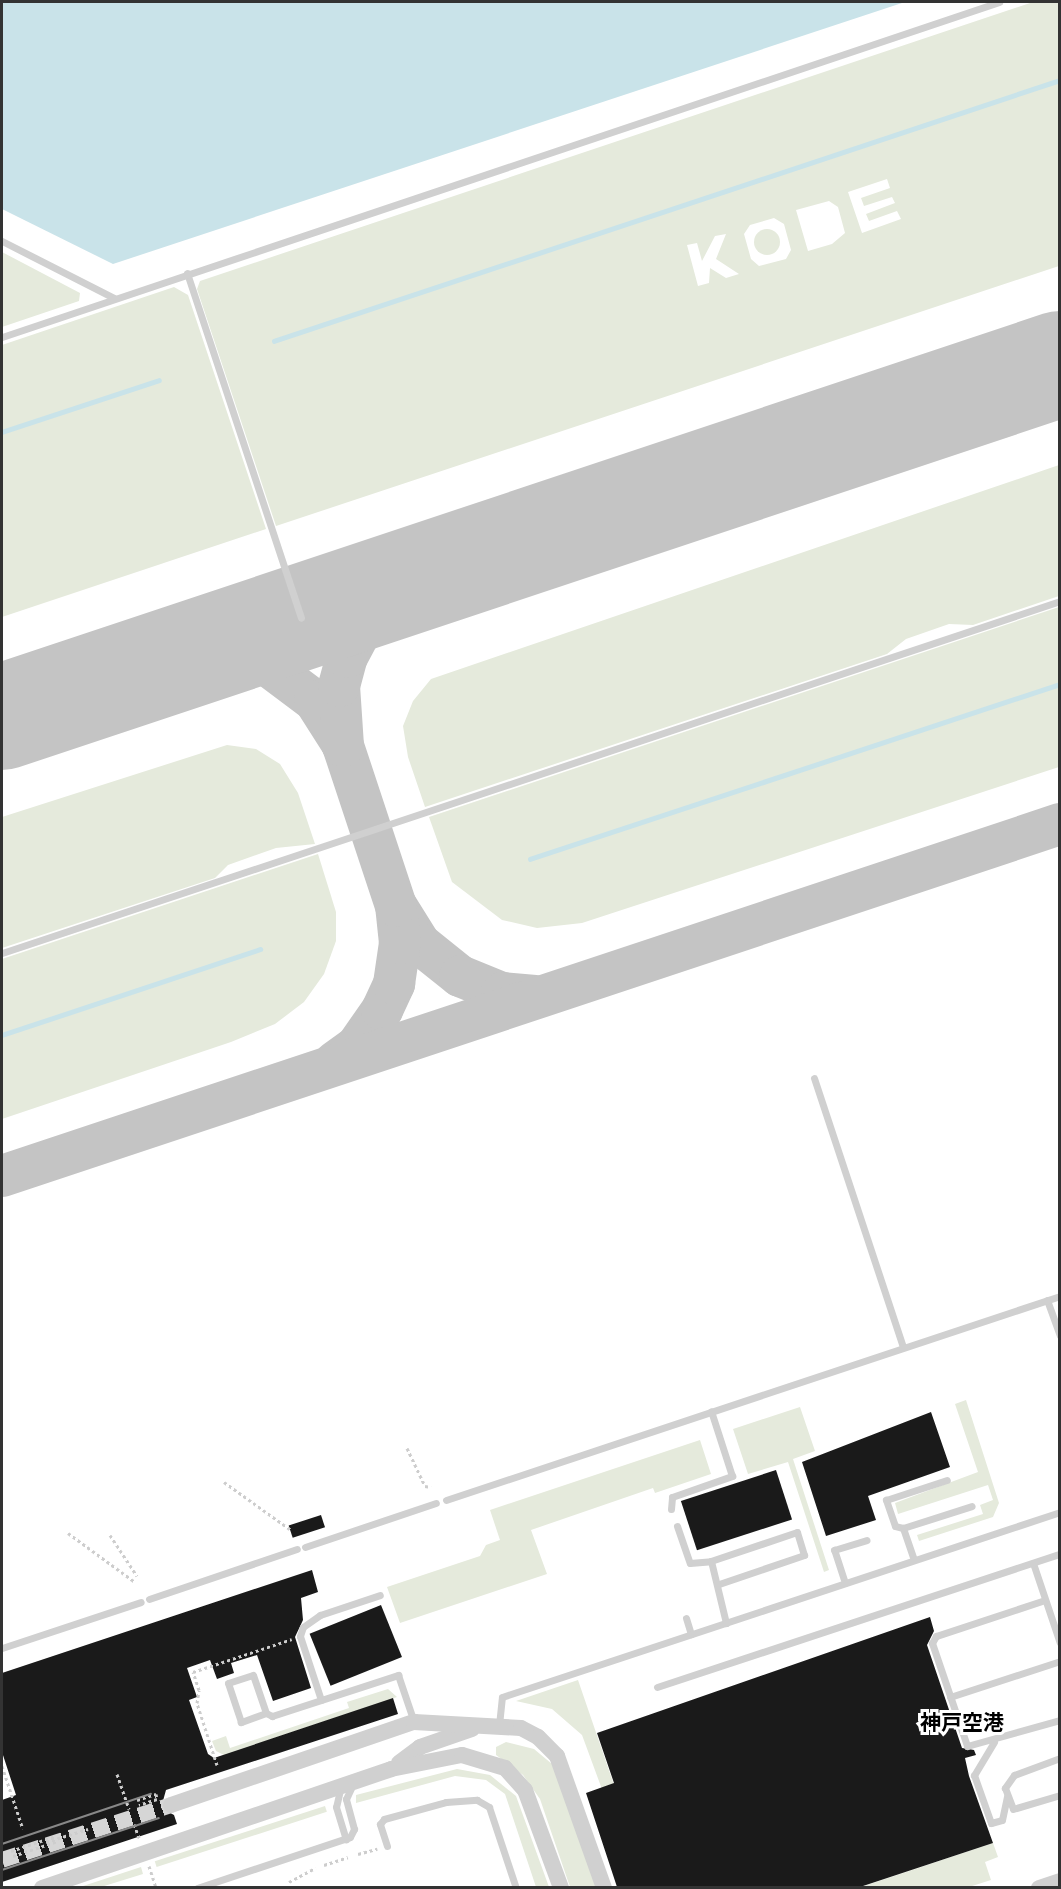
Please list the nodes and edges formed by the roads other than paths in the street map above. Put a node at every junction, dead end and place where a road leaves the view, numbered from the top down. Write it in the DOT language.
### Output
graph roads {
  1 [pos="999,2"];
  2 [pos="2,241"];
  3 [pos="187,273"];
  4 [pos="114,298"];
  5 [pos="2,337"];
  6 [pos="1059,601"];
  7 [pos="301,618"];
  8 [pos="2,953"];
  9 [pos="814,1078"];
  10 [pos="1059,1296"];
  11 [pos="1047,1300"];
  12 [pos="1059,1336"];
  13 [pos="903,1347"];
  14 [pos="711,1412"];
  15 [pos="947,1480"];
  16 [pos="446,1500"];
  17 [pos="436,1503"];
  18 [pos="972,1506"];
  19 [pos="672,1509"];
  20 [pos="1059,1512"];
  21 [pos="678,1526"];
  22 [pos="903,1528"];
  23 [pos="866,1540"];
  24 [pos="305,1547"];
  25 [pos="297,1549"];
  26 [pos="1059,1554"];
  27 [pos="914,1560"];
  28 [pos="711,1561"];
  29 [pos="1033,1563"];
  30 [pos="845,1583"];
  31 [pos="719,1584"];
  32 [pos="380,1595"];
  33 [pos="149,1599"];
  34 [pos="1045,1600"];
  35 [pos="141,1602"];
  36 [pos="686,1618"];
  37 [pos="726,1623"];
  38 [pos="691,1635"];
  39 [pos="1059,1643"];
  40 [pos="2,1648"];
  41 [pos="1059,1660"];
  42 [pos="657,1687"];
  43 [pos="950,1697"];
  44 [pos="321,1700"];
  45 [pos="266,1713"];
  46 [pos="1059,1720"];
  47 [pos="414,1722"];
  48 [pos="492,1725"];
  49 [pos="996,1741"];
  50 [pos="1059,1758"];
  51 [pos="391,1769"];
  52 [pos="353,1782"];
  53 [pos="1059,1795"];
  54 [pos="1007,1796"];
  55 [pos="163,1802"];
  56 [pos="346,1839"];
  57 [pos="387,1846"];
  58 [pos="1059,1881"];
  59 [pos="42,1887"];
  60 [pos="202,1887"];
  61 [pos="516,1887"];
  62 [pos="561,1887"];
  63 [pos="604,1887"];
  64 [pos="1039,1887"];
  1 -- 3 [label="lane"];
  2 -- 4 [label="lane"];
  3 -- 4 [label="lane"];
  3 -- 7 [label="lane"];
  4 -- 5 [label="lane"];
  6 -- 8 [label="lane"];
  9 -- 13 [label="lane"];
  10 -- 11 [label="lane"];
  11 -- 12 [label="lane"];
  11 -- 13 [label="lane"];
  13 -- 14 [label="lane"];
  14 -- 16 [label="lane"];
  14 -- 19 [label="lane"];
  15 -- 22 [label="lane"];
  17 -- 24 [label="lane"];
  18 -- 22 [label="lane"];
  20 -- 27 [label="lane"];
  21 -- 28 [label="lane"];
  22 -- 27 [label="lane"];
  23 -- 30 [label="lane"];
  25 -- 33 [label="lane"];
  26 -- 29 [label="lane"];
  27 -- 30 [label="lane"];
  28 -- 31 [label="lane"];
  28 -- 31 [label="lane"];
  29 -- 34 [label="lane"];
  29 -- 42 [label="lane"];
  30 -- 37 [label="lane"];
  31 -- 37 [label="lane"];
  32 -- 44 [label="lane"];
  34 -- 39 [label="lane"];
  34 -- 43 [label="lane"];
  35 -- 40 [label="lane"];
  36 -- 38 [label="lane"];
  37 -- 38 [label="lane"];
  38 -- 48 [label="lane"];
  41 -- 43 [label="lane"];
  43 -- 49 [label="lane"];
  44 -- 45 [label="lane"];
  44 -- 47 [label="lane"];
  45 -- 45 [label="lane"];
  46 -- 49 [label="lane"];
  47 -- 48 [label="street"];
  47 -- 55 [label="street"];
  48 -- 51 [label="street"];
  48 -- 63 [label="street"];
  49 -- 54 [label="lane"];
  50 -- 54 [label="lane"];
  51 -- 52 [label="street"];
  51 -- 62 [label="street"];
  52 -- 56 [label="lane"];
  52 -- 56 [label="lane"];
  52 -- 59 [label="street"];
  53 -- 54 [label="lane"];
  56 -- 60 [label="lane"];
  57 -- 61 [label="lane"];
  58 -- 64 [label="street"];
}
